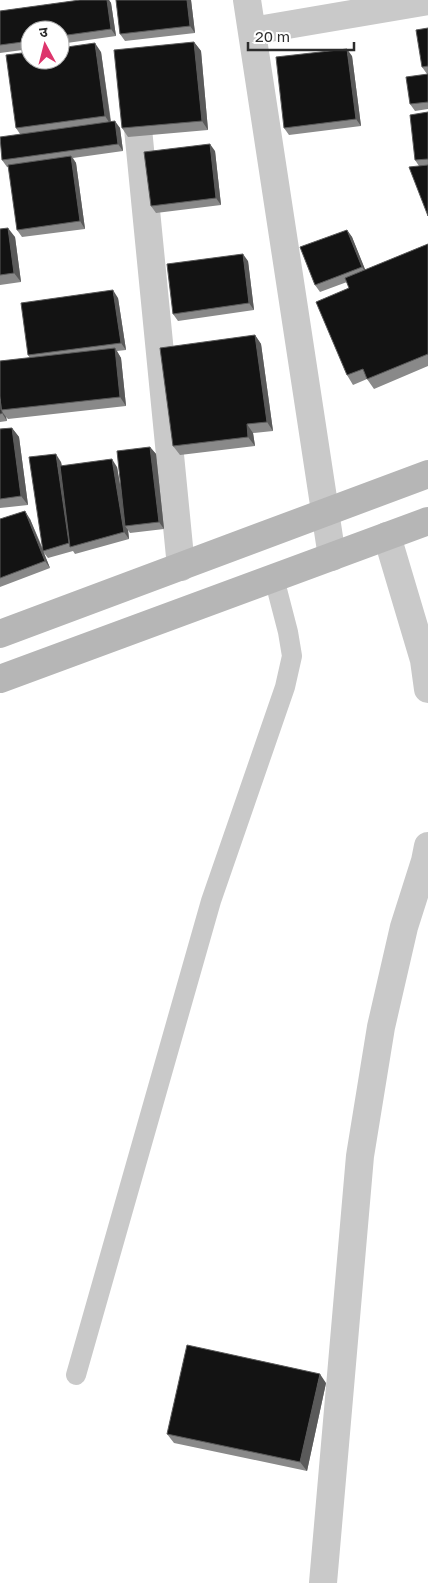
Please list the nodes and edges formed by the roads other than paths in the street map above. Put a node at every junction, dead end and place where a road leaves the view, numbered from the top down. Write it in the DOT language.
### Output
graph roads {
  1 [pos="247,0"];
  2 [pos="428,1"];
  3 [pos="252,31"];
  4 [pos="133,76"];
  5 [pos="428,474"];
  6 [pos="326,512"];
  7 [pos="428,521"];
  8 [pos="386,536"];
  9 [pos="332,556"];
  10 [pos="181,567"];
  11 [pos="274,578"];
  12 [pos="0,634"];
  13 [pos="0,679"];
  14 [pos="428,688"];
  15 [pos="428,846"];
  16 [pos="76,1375"];
  17 [pos="323,1583"];
  1 -- 3 [label="street"];
  2 -- 3 [label="street"];
  3 -- 6 [label="street"];
  4 -- 10 [label="street"];
  5 -- 6 [label="main road"];
  6 -- 9 [label="street"];
  6 -- 10 [label="main road"];
  7 -- 8 [label="main road"];
  8 -- 9 [label="main road"];
  8 -- 14 [label="street"];
  9 -- 11 [label="main road"];
  10 -- 12 [label="main road"];
  11 -- 13 [label="main road"];
  11 -- 16 [label="lane"];
  15 -- 17 [label="street"];
}
